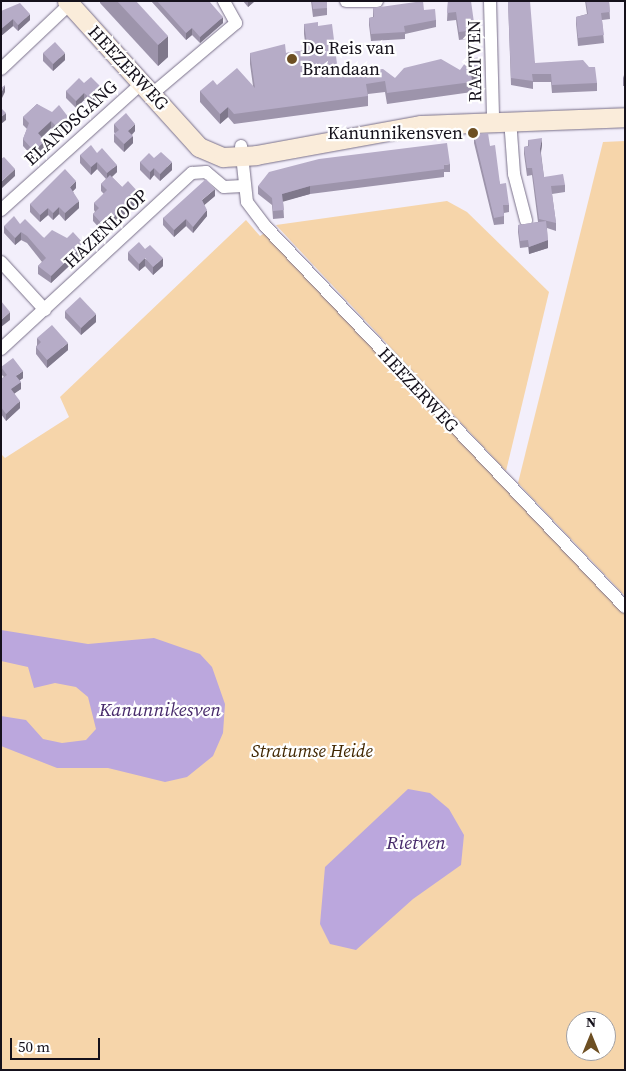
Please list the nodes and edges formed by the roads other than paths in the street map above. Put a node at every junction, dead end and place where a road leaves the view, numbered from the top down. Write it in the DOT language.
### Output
graph roads {
  1 [pos="224,1"];
  2 [pos="377,1"];
  3 [pos="490,1"];
  4 [pos="70,2"];
  5 [pos="347,2"];
  6 [pos="1,69"];
  7 [pos="147,88"];
  8 [pos="625,117"];
  9 [pos="502,119"];
  10 [pos="241,152"];
  11 [pos="243,186"];
  12 [pos="1,210"];
  13 [pos="526,220"];
  14 [pos="1,262"];
  15 [pos="44,310"];
  16 [pos="1,349"];
  17 [pos="625,607"];
  1 -- 7 [label="street, ELANDSGANG"];
  2 -- 5 [label="street"];
  3 -- 9 [label="street, RAATVEN"];
  4 -- 6 [label="street"];
  4 -- 7 [label="street, HEEZERWEG"];
  7 -- 10 [label="street, HEEZERWEG"];
  7 -- 12 [label="street, ELANDSGANG"];
  8 -- 9 [label="street"];
  9 -- 10 [label="street"];
  9 -- 13 [label="street"];
  10 -- 11 [label="street, HEEZERWEG"];
  11 -- 15 [label="street, HAZENLOOP"];
  11 -- 17 [label="street, HEEZERWEG"];
  14 -- 15 [label="street"];
  15 -- 16 [label="street, HAZENLOOP"];
}
